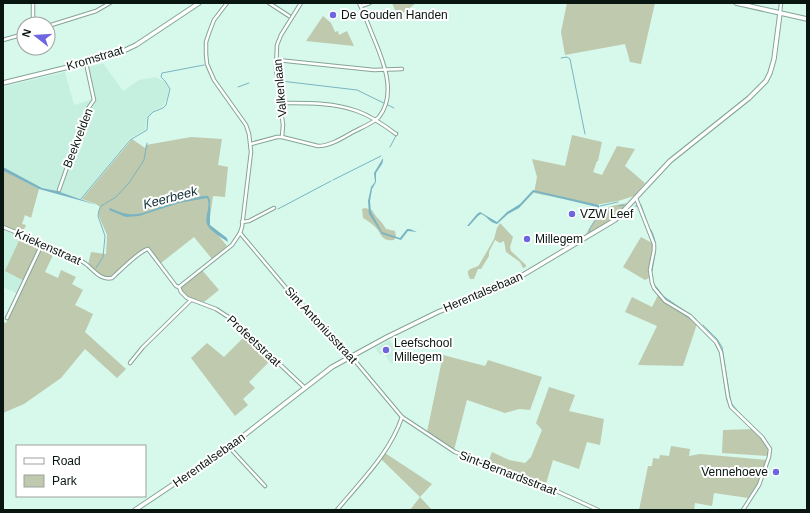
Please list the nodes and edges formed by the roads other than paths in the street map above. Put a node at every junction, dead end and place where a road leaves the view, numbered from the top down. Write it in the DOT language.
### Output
graph roads {
  1 [pos="33,3"];
  2 [pos="110,3"];
  3 [pos="199,3"];
  4 [pos="227,3"];
  5 [pos="269,3"];
  6 [pos="301,3"];
  7 [pos="370,3"];
  8 [pos="736,3"];
  9 [pos="781,3"];
  10 [pos="360,5"];
  11 [pos="780,13"];
  12 [pos="33,16"];
  13 [pos="290,17"];
  14 [pos="807,19"];
  15 [pos="56,24"];
  16 [pos="16,36"];
  17 [pos="3,40"];
  18 [pos="277,60"];
  19 [pos="86,62"];
  20 [pos="402,69"];
  21 [pos="385,70"];
  22 [pos="3,83"];
  23 [pos="280,102"];
  24 [pos="375,120"];
  25 [pos="396,134"];
  26 [pos="282,137"];
  27 [pos="251,144"];
  28 [pos="59,190"];
  29 [pos="636,198"];
  30 [pos="274,208"];
  31 [pos="242,222"];
  32 [pos="3,227"];
  33 [pos="240,233"];
  34 [pos="42,244"];
  35 [pos="179,287"];
  36 [pos="191,300"];
  37 [pos="7,318"];
  38 [pos="351,356"];
  39 [pos="130,363"];
  40 [pos="305,388"];
  41 [pos="402,417"];
  42 [pos="229,447"];
  43 [pos="265,486"];
  44 [pos="135,510"];
  45 [pos="337,510"];
  46 [pos="598,510"];
  47 [pos="743,510"];
  1 -- 12 [label="street"];
  2 -- 15 [label="street"];
  3 -- 19 [label="street, Kromstraat"];
  4 -- 27 [label="street"];
  5 -- 13 [label="street"];
  6 -- 13 [label="street, Valkenlaan"];
  7 -- 10 [label="street"];
  8 -- 11 [label="street"];
  9 -- 11 [label="street, Herentalsebaan"];
  10 -- 21 [label="street"];
  11 -- 14 [label="street"];
  11 -- 29 [label="street, Herentalsebaan"];
  13 -- 18 [label="street, Valkenlaan"];
  16 -- 17 [label="street"];
  18 -- 21 [label="street"];
  18 -- 23 [label="street, Valkenlaan"];
  19 -- 22 [label="street, Kromstraat"];
  19 -- 28 [label="street, Beekvelden"];
  20 -- 21 [label="street"];
  21 -- 24 [label="street"];
  23 -- 24 [label="street"];
  23 -- 26 [label="street, Valkenlaan"];
  24 -- 25 [label="street"];
  24 -- 26 [label="street"];
  26 -- 27 [label="street"];
  27 -- 31 [label="street"];
  29 -- 38 [label="street, Herentalsebaan"];
  29 -- 47 [label="street"];
  30 -- 31 [label="street"];
  31 -- 33 [label="street"];
  32 -- 34 [label="street, Kriekenstraat"];
  33 -- 35 [label="street"];
  33 -- 38 [label="street, Sint Antoniusstraat"];
  34 -- 35 [label="street, Kriekenstraat"];
  34 -- 37 [label="street"];
  35 -- 36 [label="street, Profeetstraat"];
  36 -- 39 [label="street"];
  36 -- 40 [label="street, Profeetstraat"];
  38 -- 40 [label="street, Herentalsebaan"];
  38 -- 41 [label="street, Sint Antoniusstraat"];
  40 -- 42 [label="street, Herentalsebaan"];
  41 -- 45 [label="street"];
  41 -- 46 [label="street, Sint-Bernardsstraat"];
  42 -- 43 [label="street"];
  42 -- 44 [label="street, Herentalsebaan"];
}
